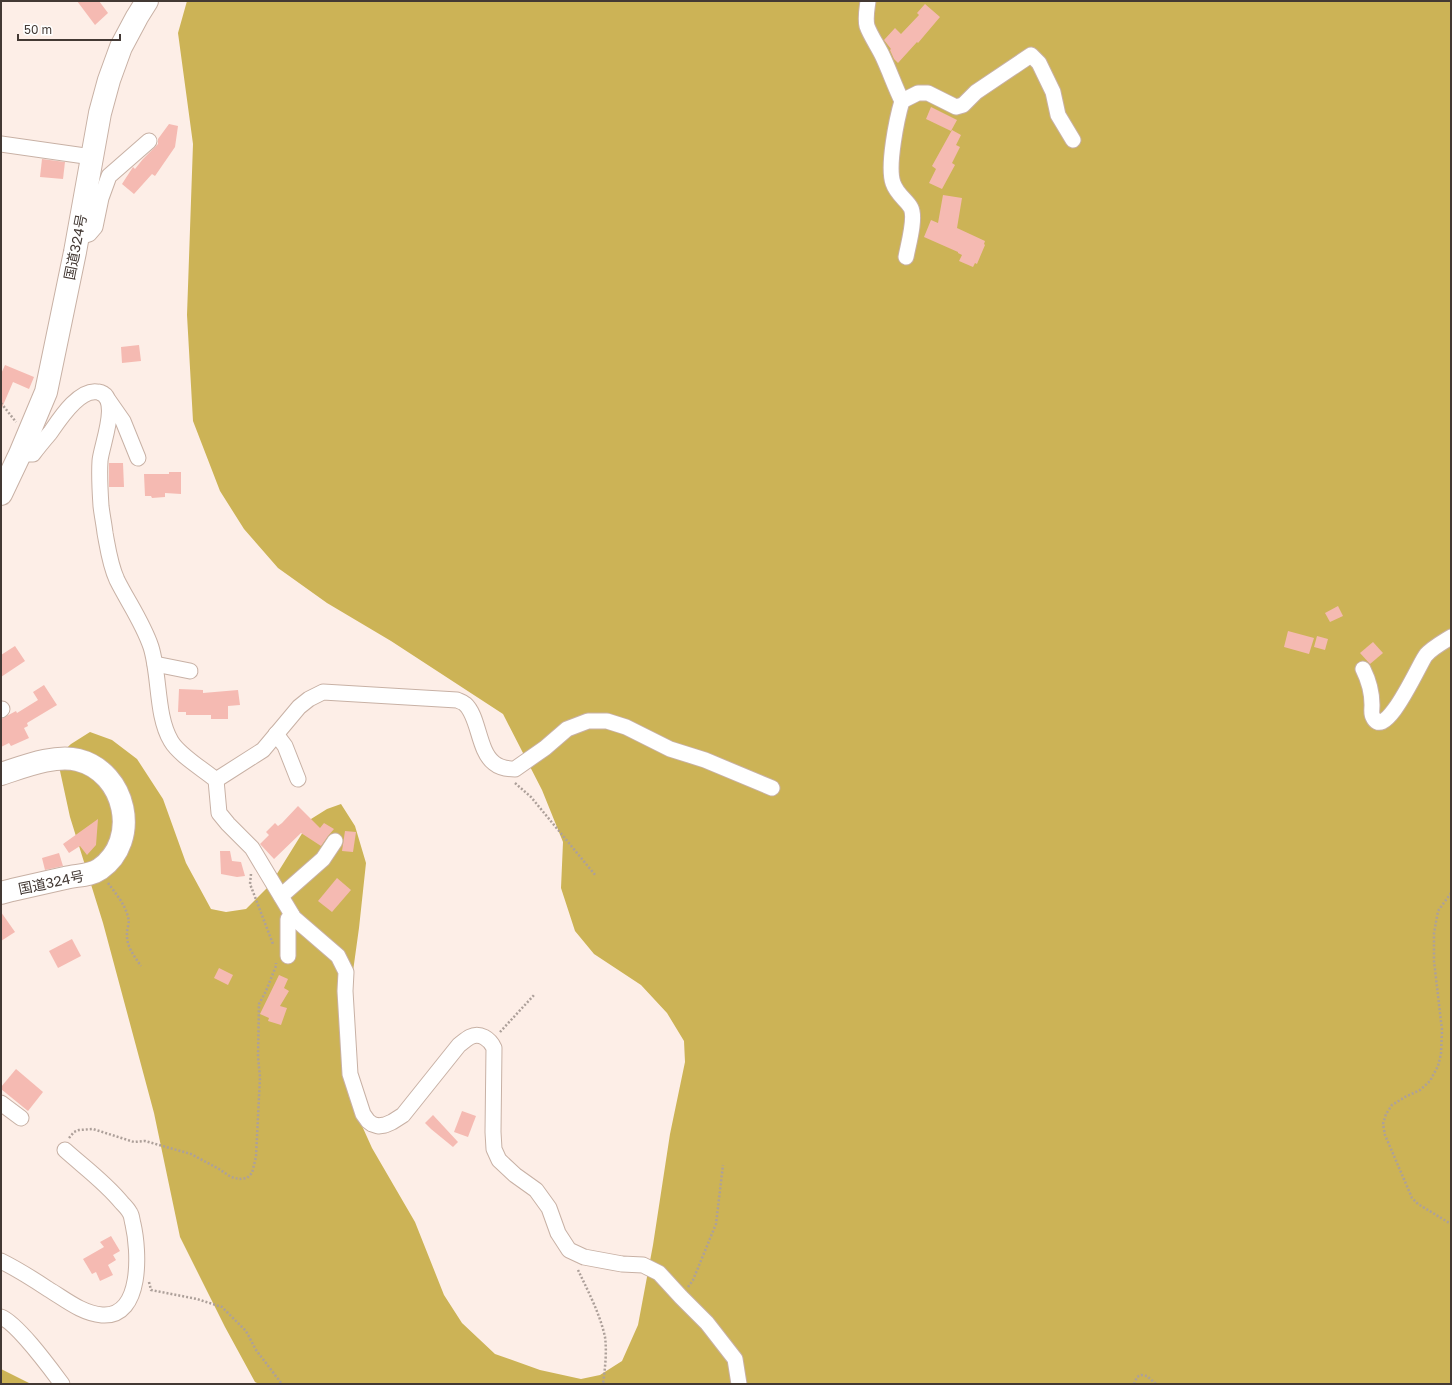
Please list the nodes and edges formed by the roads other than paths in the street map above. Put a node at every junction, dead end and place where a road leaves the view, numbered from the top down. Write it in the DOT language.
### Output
graph roads {
  1 [pos="147,1"];
  2 [pos="868,1"];
  3 [pos="902,101"];
  4 [pos="149,140"];
  5 [pos="1073,140"];
  6 [pos="1,144"];
  7 [pos="92,157"];
  8 [pos="77,238"];
  9 [pos="906,257"];
  10 [pos="109,401"];
  11 [pos="20,454"];
  12 [pos="138,458"];
  13 [pos="3,485"];
  14 [pos="1451,637"];
  15 [pos="155,664"];
  16 [pos="1363,670"];
  17 [pos="190,671"];
  18 [pos="276,734"];
  19 [pos="1,774"];
  20 [pos="298,779"];
  21 [pos="216,780"];
  22 [pos="772,788"];
  23 [pos="335,841"];
  24 [pos="1,893"];
  25 [pos="281,896"];
  26 [pos="292,915"];
  27 [pos="282,957"];
  28 [pos="1,1103"];
  29 [pos="21,1118"];
  30 [pos="65,1150"];
  31 [pos="1,1261"];
  32 [pos="1,1317"];
  33 [pos="62,1384"];
  34 [pos="739,1384"];
  1 -- 7 [label="highway, 国道324号"];
  2 -- 3 [label="street"];
  3 -- 5 [label="street"];
  3 -- 9 [label="street"];
  4 -- 8 [label="street"];
  6 -- 7 [label="street"];
  7 -- 8 [label="highway, 国道324号"];
  8 -- 11 [label="highway, 国道324号"];
  10 -- 11 [label="street"];
  10 -- 12 [label="street"];
  10 -- 15 [label="street"];
  11 -- 13 [label="highway, 国道324号"];
  14 -- 16 [label="street"];
  15 -- 17 [label="street"];
  15 -- 21 [label="street"];
  18 -- 20 [label="street"];
  18 -- 21 [label="street"];
  18 -- 22 [label="street"];
  19 -- 24 [label="highway, 国道324号"];
  21 -- 25 [label="street"];
  23 -- 25 [label="street"];
  25 -- 26 [label="street"];
  26 -- 27 [label="street"];
  26 -- 34 [label="street"];
  28 -- 29 [label="street"];
  30 -- 31 [label="street"];
  32 -- 33 [label="street"];
}
